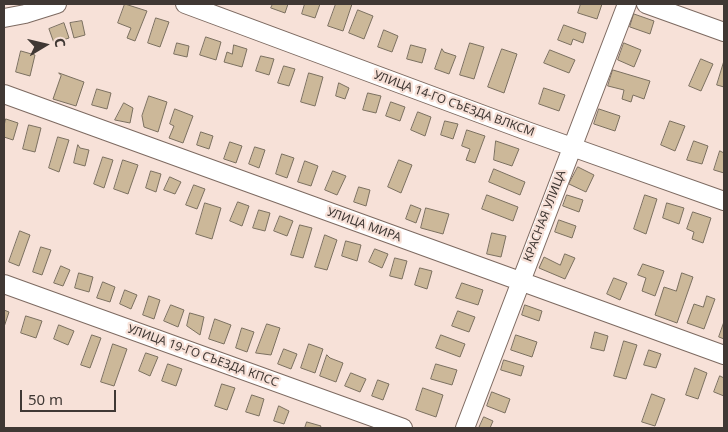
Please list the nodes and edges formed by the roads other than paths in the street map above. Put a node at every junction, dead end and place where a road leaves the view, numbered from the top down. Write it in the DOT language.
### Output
graph roads {
  1 [pos="57,4"];
  2 [pos="185,4"];
  3 [pos="628,4"];
  4 [pos="646,4"];
  5 [pos="4,18"];
  6 [pos="724,32"];
  7 [pos="4,94"];
  8 [pos="572,147"];
  9 [pos="724,202"];
  10 [pos="520,281"];
  11 [pos="4,284"];
  12 [pos="724,355"];
  13 [pos="403,428"];
  14 [pos="465,428"];
  1 -- 5 [label="street"];
  2 -- 8 [label="street, УЛИЦА 14-ГО СЪЕЗДА ВЛКСМ"];
  3 -- 8 [label="street, КРАСНАЯ УЛИЦА"];
  4 -- 6 [label="street"];
  7 -- 10 [label="street, УЛИЦА МИРА"];
  8 -- 9 [label="street, УЛИЦА 14-ГО СЪЕЗДА ВЛКСМ"];
  8 -- 10 [label="street, КРАСНАЯ УЛИЦА"];
  10 -- 12 [label="street, УЛИЦА МИРА"];
  10 -- 14 [label="street, КРАСНАЯ УЛИЦА"];
  11 -- 13 [label="street, УЛИЦА 19-ГО СЪЕЗДА КПСС"];
}
